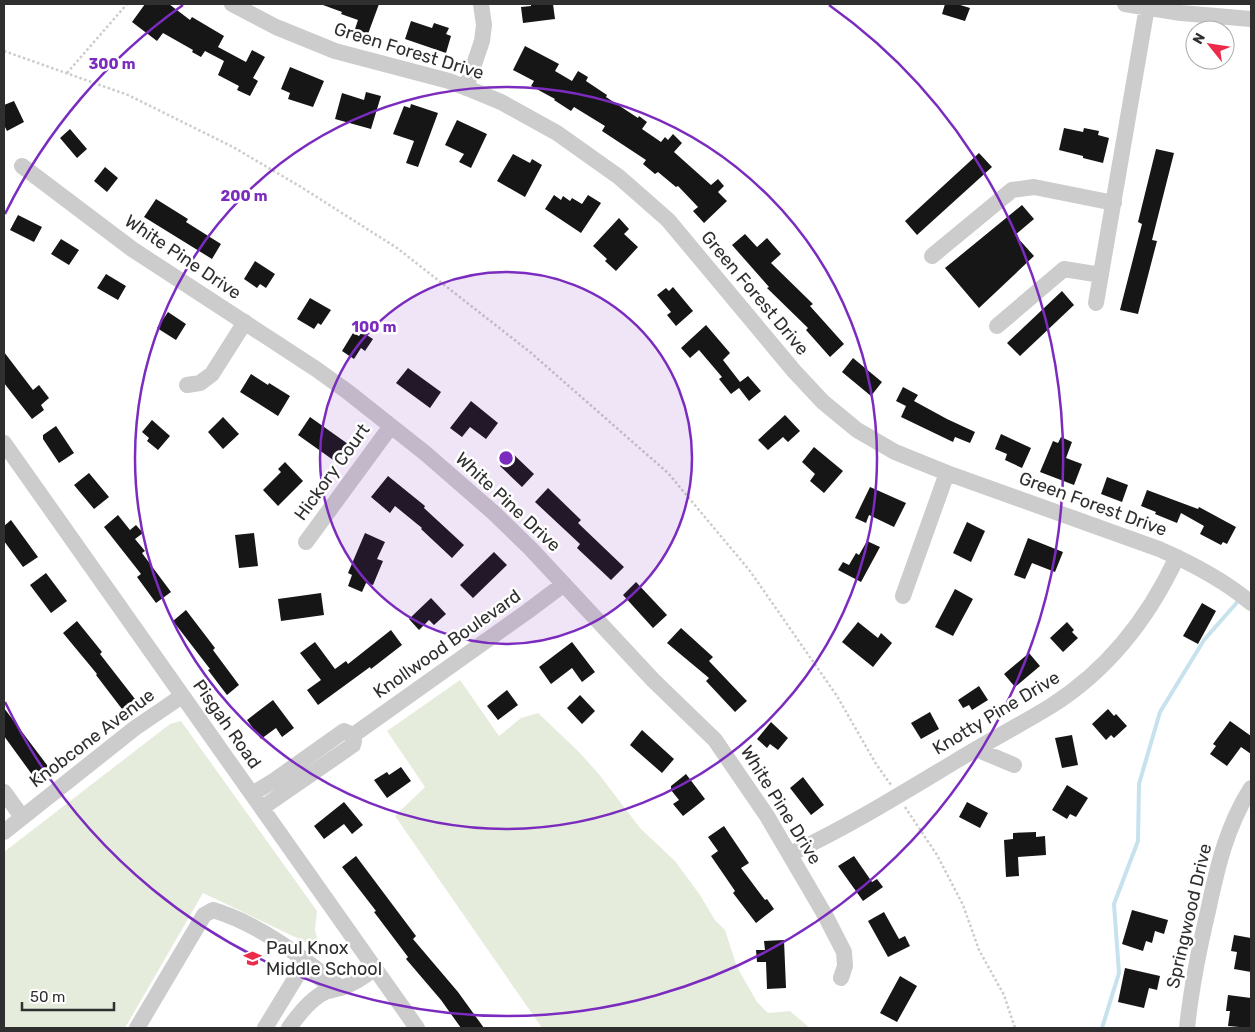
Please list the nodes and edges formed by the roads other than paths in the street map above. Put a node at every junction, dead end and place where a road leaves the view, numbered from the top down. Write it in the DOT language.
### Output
graph roads {
  1 [pos="235,4"];
  2 [pos="481,4"];
  3 [pos="1125,4"];
  4 [pos="1147,7"];
  5 [pos="1209,10"];
  6 [pos="1251,19"];
  7 [pos="466,88"];
  8 [pos="22,166"];
  9 [pos="1114,203"];
  10 [pos="932,256"];
  11 [pos="1101,275"];
  12 [pos="1096,303"];
  13 [pos="245,322"];
  14 [pos="998,326"];
  15 [pos="187,385"];
  16 [pos="391,426"];
  17 [pos="4,443"];
  18 [pos="947,473"];
  19 [pos="306,542"];
  20 [pos="1177,557"];
  21 [pos="564,584"];
  22 [pos="903,596"];
  23 [pos="1251,603"];
  24 [pos="182,696"];
  25 [pos="352,736"];
  26 [pos="976,749"];
  27 [pos="1014,765"];
  28 [pos="1251,788"];
  29 [pos="4,792"];
  30 [pos="252,794"];
  31 [pos="262,808"];
  32 [pos="22,818"];
  33 [pos="4,832"];
  34 [pos="790,854"];
  35 [pos="374,969"];
  36 [pos="841,978"];
  37 [pos="338,988"];
  38 [pos="138,1028"];
  39 [pos="266,1028"];
  40 [pos="290,1028"];
  41 [pos="417,1028"];
  42 [pos="1187,1028"];
  1 -- 7 [label="street, Green Forest Drive"];
  2 -- 7 [label="street"];
  3 -- 4 [label="street"];
  4 -- 5 [label="street"];
  4 -- 9 [label="street"];
  5 -- 6 [label="street"];
  7 -- 18 [label="street, Green Forest Drive"];
  8 -- 13 [label="street, White Pine Drive"];
  9 -- 10 [label="street"];
  9 -- 11 [label="street"];
  11 -- 12 [label="street"];
  11 -- 14 [label="street"];
  13 -- 15 [label="street"];
  13 -- 16 [label="street, White Pine Drive"];
  16 -- 19 [label="street, Hickory Court"];
  16 -- 21 [label="street, White Pine Drive"];
  17 -- 24 [label="street, Pisgah Road"];
  18 -- 20 [label="street, Green Forest Drive"];
  18 -- 22 [label="street"];
  20 -- 23 [label="street, Green Forest Drive"];
  20 -- 26 [label="street, Knotty Pine Drive"];
  21 -- 25 [label="street, Knollwood Boulevard"];
  21 -- 34 [label="street, White Pine Drive"];
  24 -- 30 [label="street, Pisgah Road"];
  24 -- 32 [label="street, Knobcone Avenue"];
  25 -- 30 [label="street, Knollwood Boulevard"];
  25 -- 31 [label="street, Knollwood Boulevard"];
  26 -- 27 [label="street"];
  26 -- 34 [label="street, Knotty Pine Drive"];
  28 -- 42 [label="street, Springwood Drive"];
  29 -- 32 [label="street"];
  30 -- 31 [label="street, Pisgah Road"];
  31 -- 35 [label="street, Pisgah Road"];
  32 -- 33 [label="street, Knobcone Avenue"];
  34 -- 36 [label="street, White Pine Drive"];
  35 -- 37 [label="street"];
  35 -- 41 [label="street, Pisgah Road"];
  37 -- 38 [label="street"];
  37 -- 39 [label="street"];
  37 -- 40 [label="street"];
}
